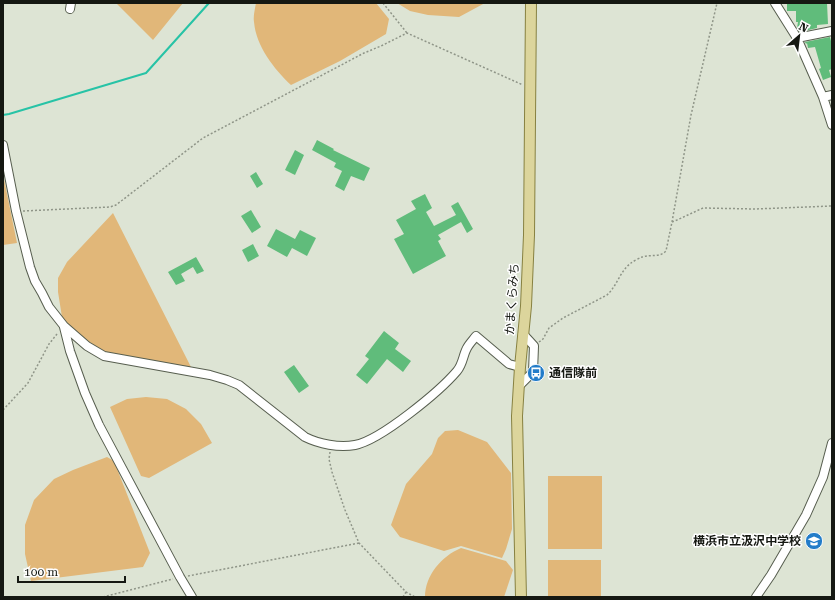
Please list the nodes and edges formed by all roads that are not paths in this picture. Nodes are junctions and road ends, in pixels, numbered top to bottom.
1 (531, 3) edge
2 (775, 3) edge
3 (832, 31) edge
4 (797, 38) junction
5 (832, 95) edge
6 (823, 97) junction
7 (832, 125) edge
8 (3, 145) edge
9 (64, 326) junction
10 (523, 334) junction
11 (80, 341) junction
12 (70, 351) junction
13 (520, 367) junction
14 (519, 386) junction
15 (832, 443) edge
16 (192, 597) edge
17 (521, 597) edge
18 (756, 597) edge

1 - 10 main road, かまくらみち
2 - 4 street
3 - 4 street
4 - 6 street
5 - 6 street
6 - 7 street
8 - 9 street
9 - 11 street
9 - 12 street
10 - 13 main road, かまくらみち
10 - 14 street
11 - 12 street
11 - 13 street
12 - 16 street
13 - 14 main road, かまくらみち
14 - 17 main road, かまくらみち
15 - 18 street

